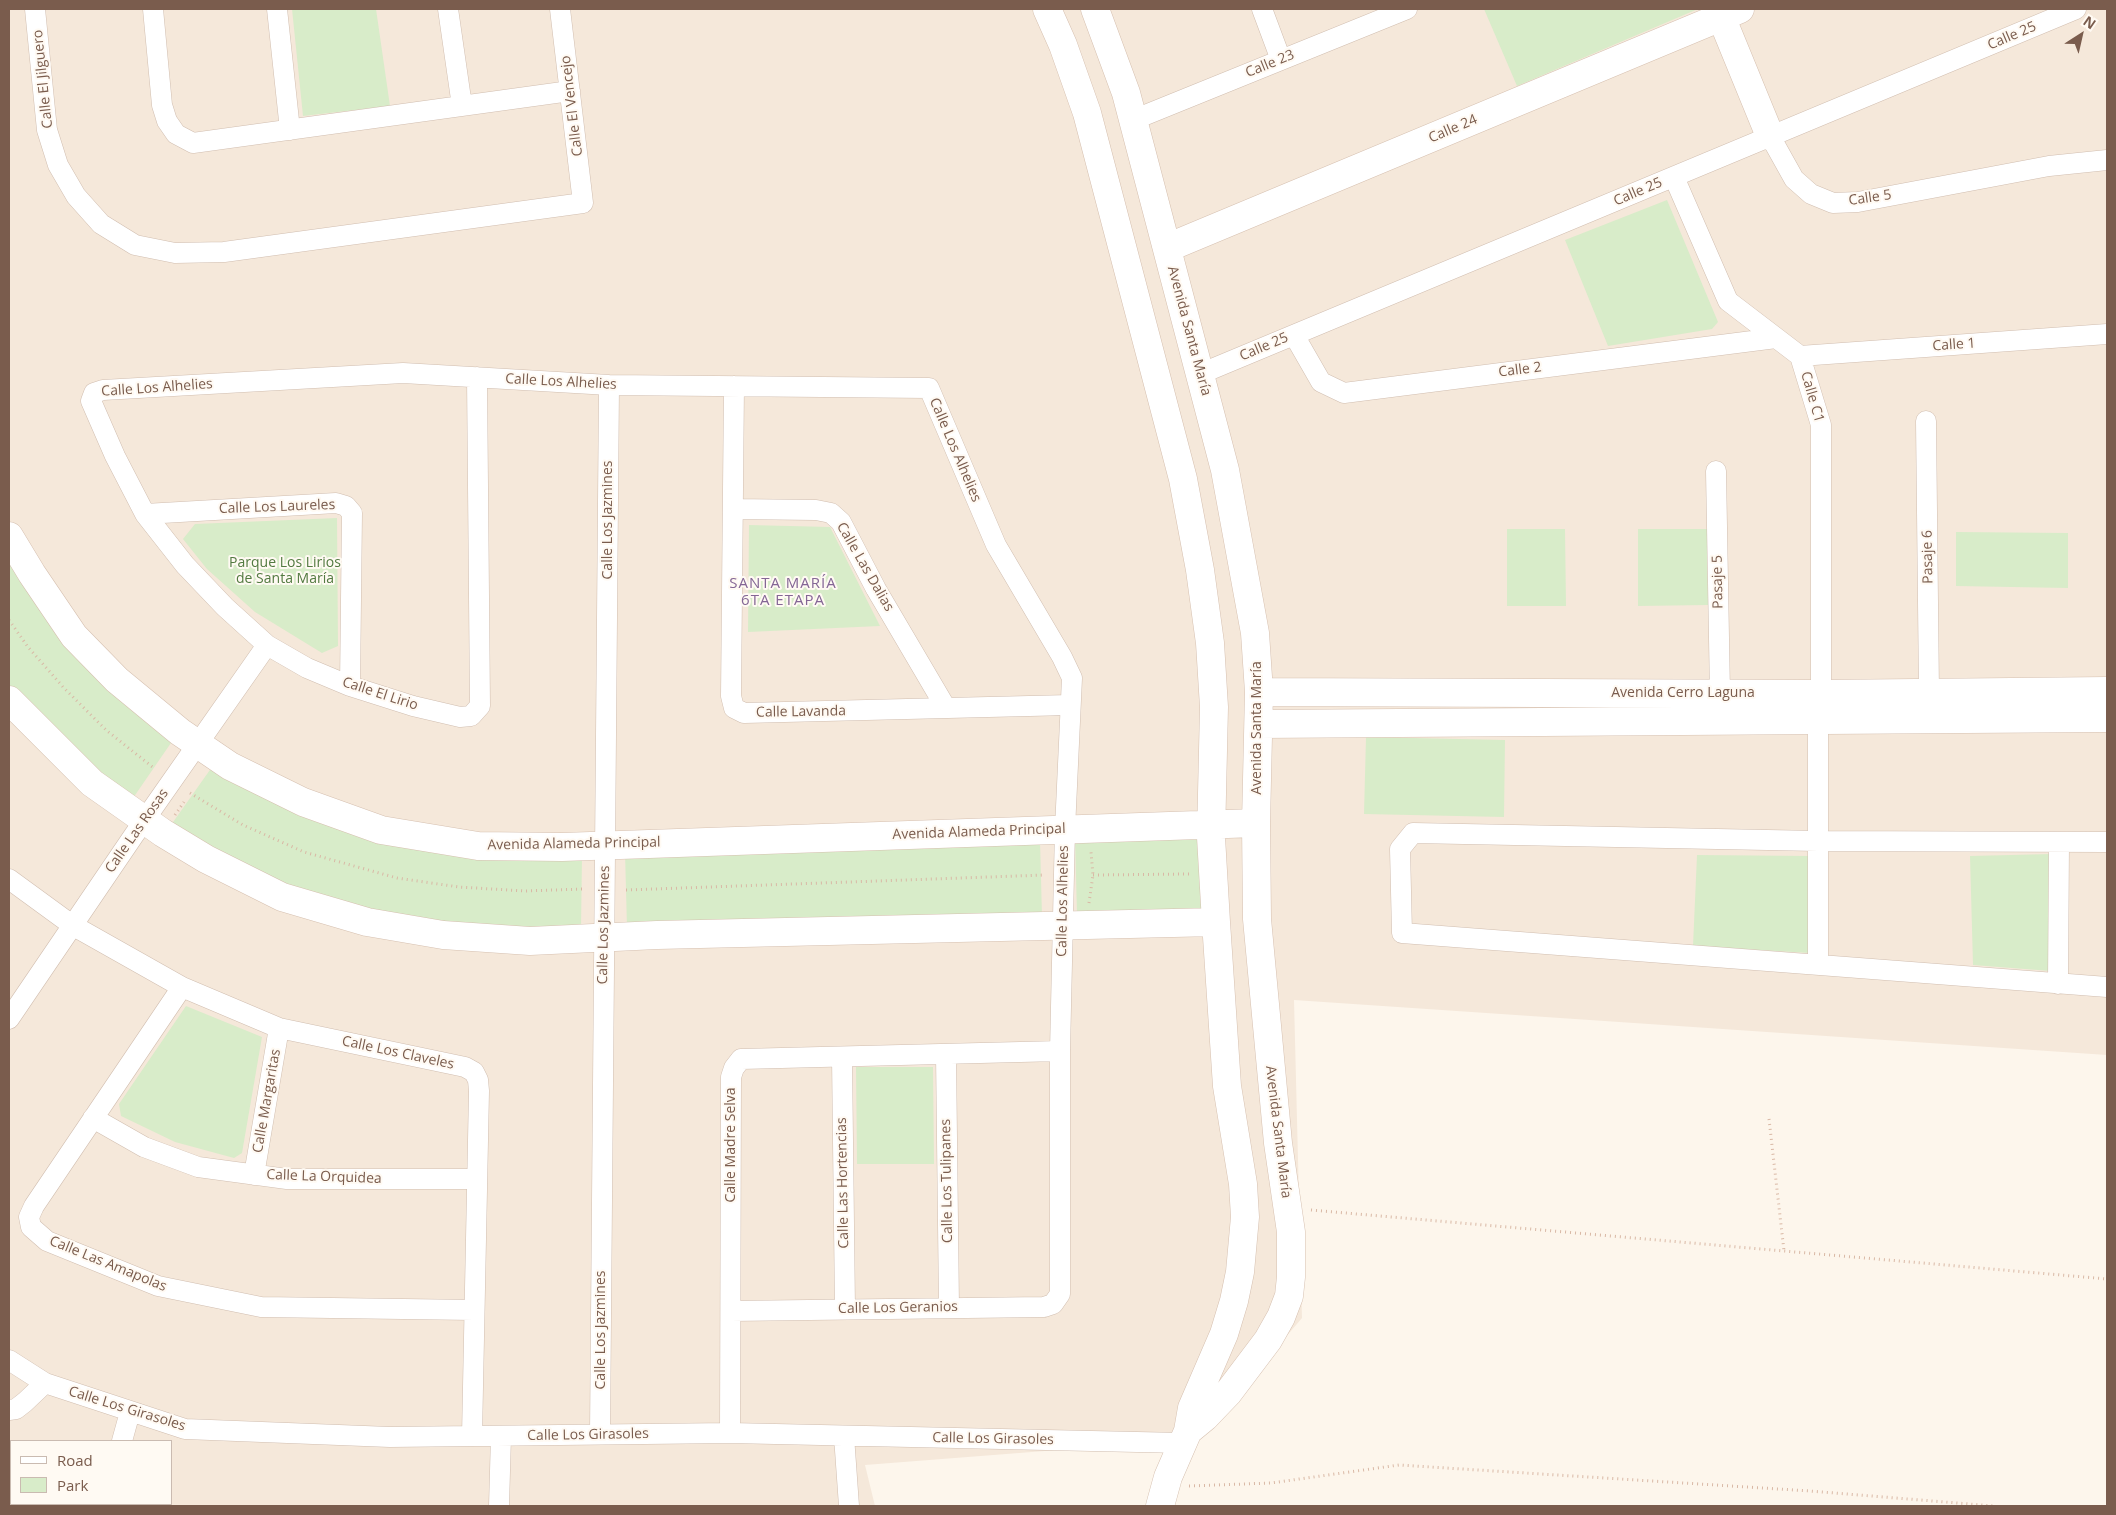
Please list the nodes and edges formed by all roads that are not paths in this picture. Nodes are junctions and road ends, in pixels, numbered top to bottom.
1 (35, 9) edge
2 (153, 9) edge
3 (278, 9) edge
4 (448, 9) edge
5 (560, 9) edge
6 (1046, 9) edge
7 (1095, 9) edge
8 (1262, 9) edge
9 (1407, 9) edge
10 (2076, 9) edge
11 (1726, 11) edge
12 (1281, 60) junction
13 (570, 91) junction
14 (462, 106) junction
15 (1133, 120) junction
16 (290, 130) junction
17 (1770, 136) junction
18 (2107, 160) edge
19 (1674, 177) junction
20 (583, 203) joint
21 (1167, 248) junction
22 (2107, 334) edge
23 (1294, 335) junction
24 (1776, 338) junction
25 (1800, 356) junction
26 (1200, 374) junction
27 (477, 377) junction
28 (609, 385) junction
29 (734, 386) junction
30 (94, 393) joint
31 (1926, 421) dead end
32 (1716, 471) dead end
33 (733, 509) junction
34 (145, 514) junction
35 (9, 536) edge
36 (267, 645) junction
37 (350, 686) junction
38 (2107, 691) edge
39 (1259, 692) junction
40 (1930, 693) junction
41 (1720, 694) junction
42 (9, 700) edge
43 (1070, 705) junction
44 (1820, 706) junction
45 (946, 708) junction
46 (2107, 718) edge
47 (1259, 724) junction
48 (197, 744) junction
49 (144, 820) junction
50 (1256, 822) junction
51 (1212, 824) junction
52 (1065, 829) junction
53 (1818, 842) junction
54 (2059, 842) junction
55 (2107, 842) edge
56 (605, 845) junction
57 (9, 879) edge
58 (1216, 922) junction
59 (72, 925) junction
60 (1063, 926) junction
61 (604, 937) junction
62 (1818, 966) junction
63 (2058, 984) junction
64 (182, 987) junction
65 (2107, 987) edge
66 (9, 1018) edge
67 (279, 1028) junction
68 (1060, 1052) junction
69 (946, 1054) junction
70 (842, 1057) junction
71 (93, 1118) junction
72 (254, 1175) junction
73 (476, 1179) junction
74 (1060, 1294) joint
75 (949, 1308) junction
76 (844, 1309) junction
77 (474, 1310) junction
78 (730, 1311) junction
79 (9, 1360) edge
80 (45, 1383) junction
81 (9, 1410) edge
82 (130, 1412) junction
83 (730, 1433) junction
84 (600, 1434) junction
85 (472, 1436) junction
86 (501, 1436) junction
87 (844, 1436) junction
88 (1185, 1437) junction
89 (122, 1440) edge
90 (1162, 1497) edge
91 (499, 1506) edge
92 (849, 1506) edge

1 - 20 street, Calle El Jilguero
2 - 16 street
3 - 16 street
4 - 14 street
5 - 13 street, Calle El Vencejo
6 - 51 street, Avenida Santa María
7 - 15 street, Avenida Santa María
8 - 12 street
9 - 12 street, Calle 23
10 - 17 street, Calle 25
11 - 17 street, Calle 5
11 - 21 street, Calle 24
12 - 15 street, Calle 23
13 - 14 street
13 - 20 street, Calle El Vencejo
14 - 16 street
15 - 21 street, Avenida Santa María
17 - 18 street, Calle 5
17 - 19 street, Calle 25
19 - 23 street, Calle 25
19 - 24 street, Calle C1
21 - 26 street, Avenida Santa María
22 - 25 street, Calle 1
23 - 24 street, Calle 2
23 - 26 street, Calle 25
24 - 25 street, Calle C1
25 - 44 street, Calle C1
26 - 39 street, Avenida Santa María
27 - 28 street, Calle Los Alhelies
27 - 30 street, Calle Los Alhelies
27 - 37 street, Calle El Lirio
28 - 29 street, Calle Los Alhelies
28 - 56 street, Calle Los Jazmines
29 - 33 street, Calle Lavanda
29 - 43 street, Calle Los Alhelies
30 - 34 street, Calle El Lirio
31 - 40 street, Pasaje 6
32 - 41 street, Pasaje 5
33 - 45 street, Calle Las Dalias
33 - 45 street, Calle Lavanda
34 - 36 street, Calle El Lirio
34 - 37 street, Calle Los Laureles
35 - 48 street, Avenida Alameda Principal
36 - 37 street, Calle El Lirio
36 - 48 street, Calle Las Rosas
38 - 40 street, Avenida Cerro Laguna
39 - 41 street, Avenida Cerro Laguna
39 - 47 street, Avenida Santa María
40 - 44 street, Avenida Cerro Laguna
41 - 44 street, Avenida Cerro Laguna
42 - 49 street
43 - 45 street, Calle Lavanda
43 - 52 street, Calle Los Alhelies
44 - 46 street
44 - 47 street
44 - 53 street, Calle C1
47 - 50 street, Avenida Santa María
48 - 49 street, Calle Las Rosas
48 - 56 street, Avenida Alameda Principal
49 - 59 street, Calle Las Rosas
49 - 61 street
50 - 51 street, Avenida Alameda Principal
50 - 88 street, Avenida Santa María
51 - 52 street, Avenida Alameda Principal
51 - 58 street, Avenida Santa María
52 - 56 street, Avenida Alameda Principal
52 - 60 street, Calle Los Alhelies
53 - 54 street
53 - 62 street, Calle C1
53 - 62 street
54 - 55 street
54 - 63 street
56 - 61 street, Calle Los Jazmines
57 - 59 street, Calle Los Claveles
58 - 60 street
58 - 88 street, Avenida Santa María
59 - 64 street, Calle Los Claveles
59 - 66 street, Calle Las Rosas
60 - 61 street
60 - 68 street, Calle Los Alhelies
61 - 84 street, Calle Los Jazmines
62 - 63 street
63 - 65 street
64 - 67 street, Calle Los Claveles
64 - 71 street, Calle Las Amapolas
67 - 72 street, Calle Margaritas
67 - 73 street, Calle Los Claveles
68 - 69 street, Calle Madre Selva
68 - 74 street, Calle Los Alhelies
69 - 70 street, Calle Madre Selva
69 - 75 street, Calle Los Tulipanes
70 - 76 street, Calle Las Hortencias
70 - 78 street, Calle Madre Selva
71 - 72 street, Calle La Orquidea
71 - 77 street, Calle Las Amapolas
72 - 73 street, Calle La Orquidea
73 - 77 street, Calle Los Claveles
74 - 75 street, Calle Los Geranios
75 - 76 street, Calle Los Geranios
76 - 78 street, Calle Los Geranios
77 - 85 street, Calle Los Claveles
78 - 83 street, Calle Madre Selva
79 - 80 street, Calle Los Girasoles
80 - 81 street
80 - 82 street, Calle Los Girasoles
82 - 85 street, Calle Los Girasoles
82 - 89 street
83 - 84 street, Calle Los Girasoles
83 - 87 street, Calle Los Girasoles
84 - 86 street, Calle Los Girasoles
85 - 86 street, Calle Los Girasoles
86 - 91 street
87 - 88 street, Calle Los Girasoles
87 - 92 street
88 - 90 street, Avenida Santa María

